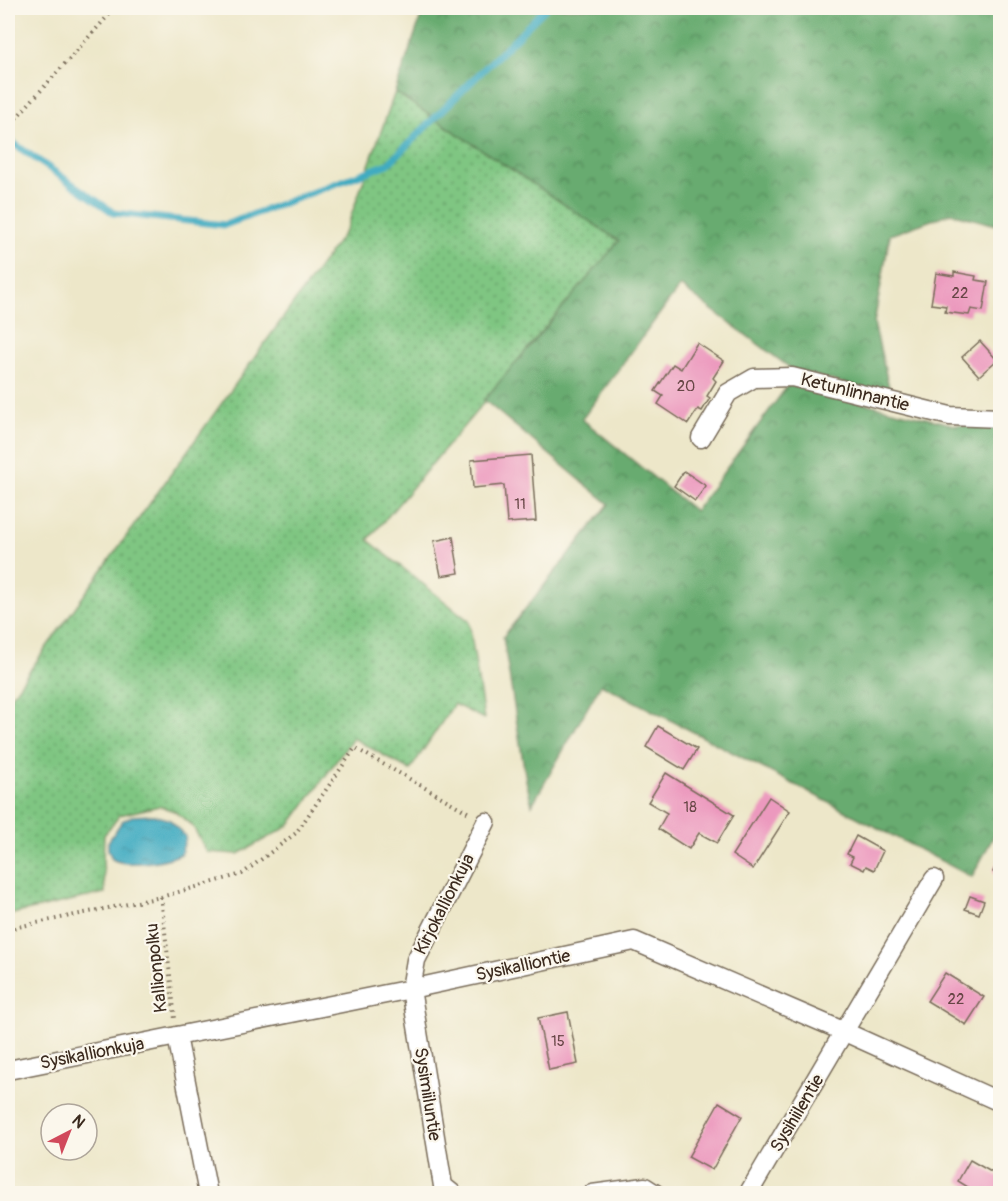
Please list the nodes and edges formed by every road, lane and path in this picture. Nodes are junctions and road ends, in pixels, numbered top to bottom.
1 (116, 8) edge
2 (8, 127) edge
3 (1000, 418) edge
4 (701, 438) dead end
5 (486, 822) joint
6 (934, 879) dead end
7 (161, 897) junction
8 (8, 929) edge
9 (411, 990) junction
10 (845, 1032) junction
11 (177, 1036) junction
12 (8, 1070) edge
13 (1000, 1102) edge
14 (208, 1194) edge
15 (453, 1194) edge
16 (592, 1194) edge
17 (656, 1194) edge
18 (748, 1194) edge

1 - 2 path
3 - 4 street, Ketunlinnantie
5 - 7 path
5 - 9 street, Kirjokallionkuja
6 - 10 street, Sysihiilentie
7 - 8 path
7 - 11 path, Kallionpolku
9 - 10 street, Sysikalliontie
9 - 11 street, Sysikalliontie
9 - 15 street, Sysimiiluntie
10 - 13 street, Sysikalliontie
10 - 18 street, Sysihiilentie
11 - 12 street, Sysikallionkuja
11 - 14 street
16 - 17 street

